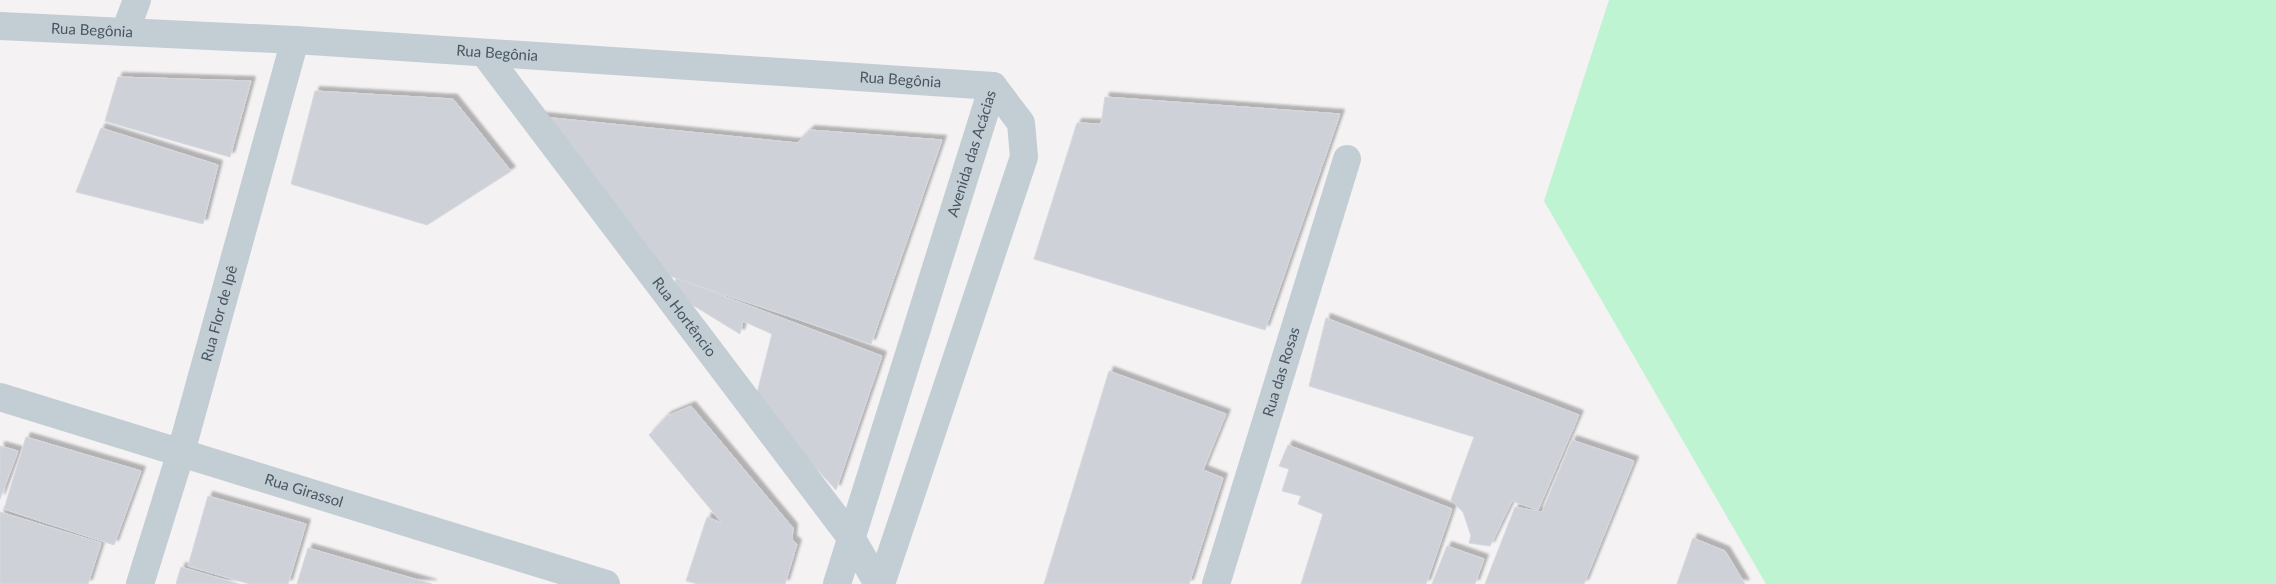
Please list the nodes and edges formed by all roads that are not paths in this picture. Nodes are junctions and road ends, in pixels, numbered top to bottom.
1 (137, 0) edge
2 (0, 26) edge
3 (125, 32) junction
4 (295, 40) junction
5 (484, 54) junction
6 (993, 86) junction
7 (1347, 159) dead end
8 (0, 397) edge
9 (181, 452) junction
10 (852, 540) junction
11 (1223, 582) edge
12 (140, 584) edge
13 (606, 584) edge
14 (837, 584) edge
15 (879, 584) edge

1 - 3 street
2 - 3 street, Rua Begônia
3 - 4 street, Rua Begônia
4 - 5 street, Rua Begônia
4 - 9 street, Rua Flor de Ipê
5 - 6 street, Rua Begônia
5 - 10 street, Rua Hortêncio
6 - 10 street, Avenida das Acácias
6 - 15 street, Avenida das Acácias
7 - 11 street, Rua das Rosas
8 - 9 street, Rua Girassol
9 - 12 street, Rua Flor de Ipê
9 - 13 street, Rua Girassol
10 - 14 street, Avenida das Acácias
10 - 15 street, Rua Hortêncio

